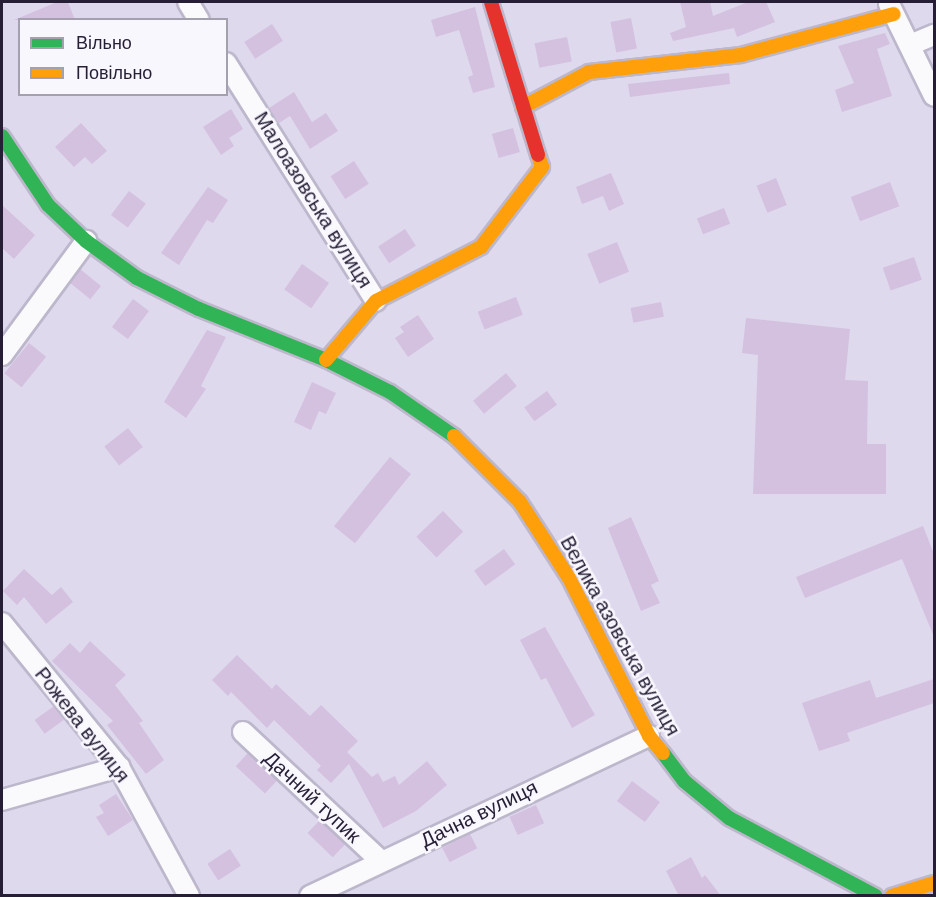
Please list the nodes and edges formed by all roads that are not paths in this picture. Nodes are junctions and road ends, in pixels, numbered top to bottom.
1 (188, 2) edge
2 (491, 2) edge
3 (891, 8) edge
4 (198, 18) edge
5 (934, 35) edge
6 (910, 45) junction
7 (228, 66) edge
8 (934, 96) edge
9 (523, 107) junction
10 (2, 136) edge
11 (86, 241) junction
12 (376, 301) junction
13 (2, 355) edge
14 (326, 360) junction
15 (2, 623) edge
16 (243, 732) dead end
17 (649, 736) junction
18 (119, 767) junction
19 (2, 800) edge
20 (381, 861) junction
21 (934, 883) edge
22 (189, 896) edge
23 (310, 896) edge
24 (876, 896) edge
25 (892, 896) edge

1 - 4 street
2 - 9 street
3 - 6 street
3 - 9 street
5 - 6 street
6 - 8 street
7 - 12 street, Малоазовська вулиця
9 - 12 street
10 - 11 street, Велика азовська вулиця
11 - 13 street
11 - 14 street, Велика азовська вулиця
12 - 14 street, Малоазовська вулиця
14 - 17 street, Велика азовська вулиця
15 - 18 street, Рожева вулиця
16 - 20 street, Дачний тупик
17 - 20 street, Дачна вулиця
17 - 24 street, Велика азовська вулиця
18 - 19 street
18 - 22 street, Рожева вулиця
20 - 23 street, Дачна вулиця
21 - 25 street

